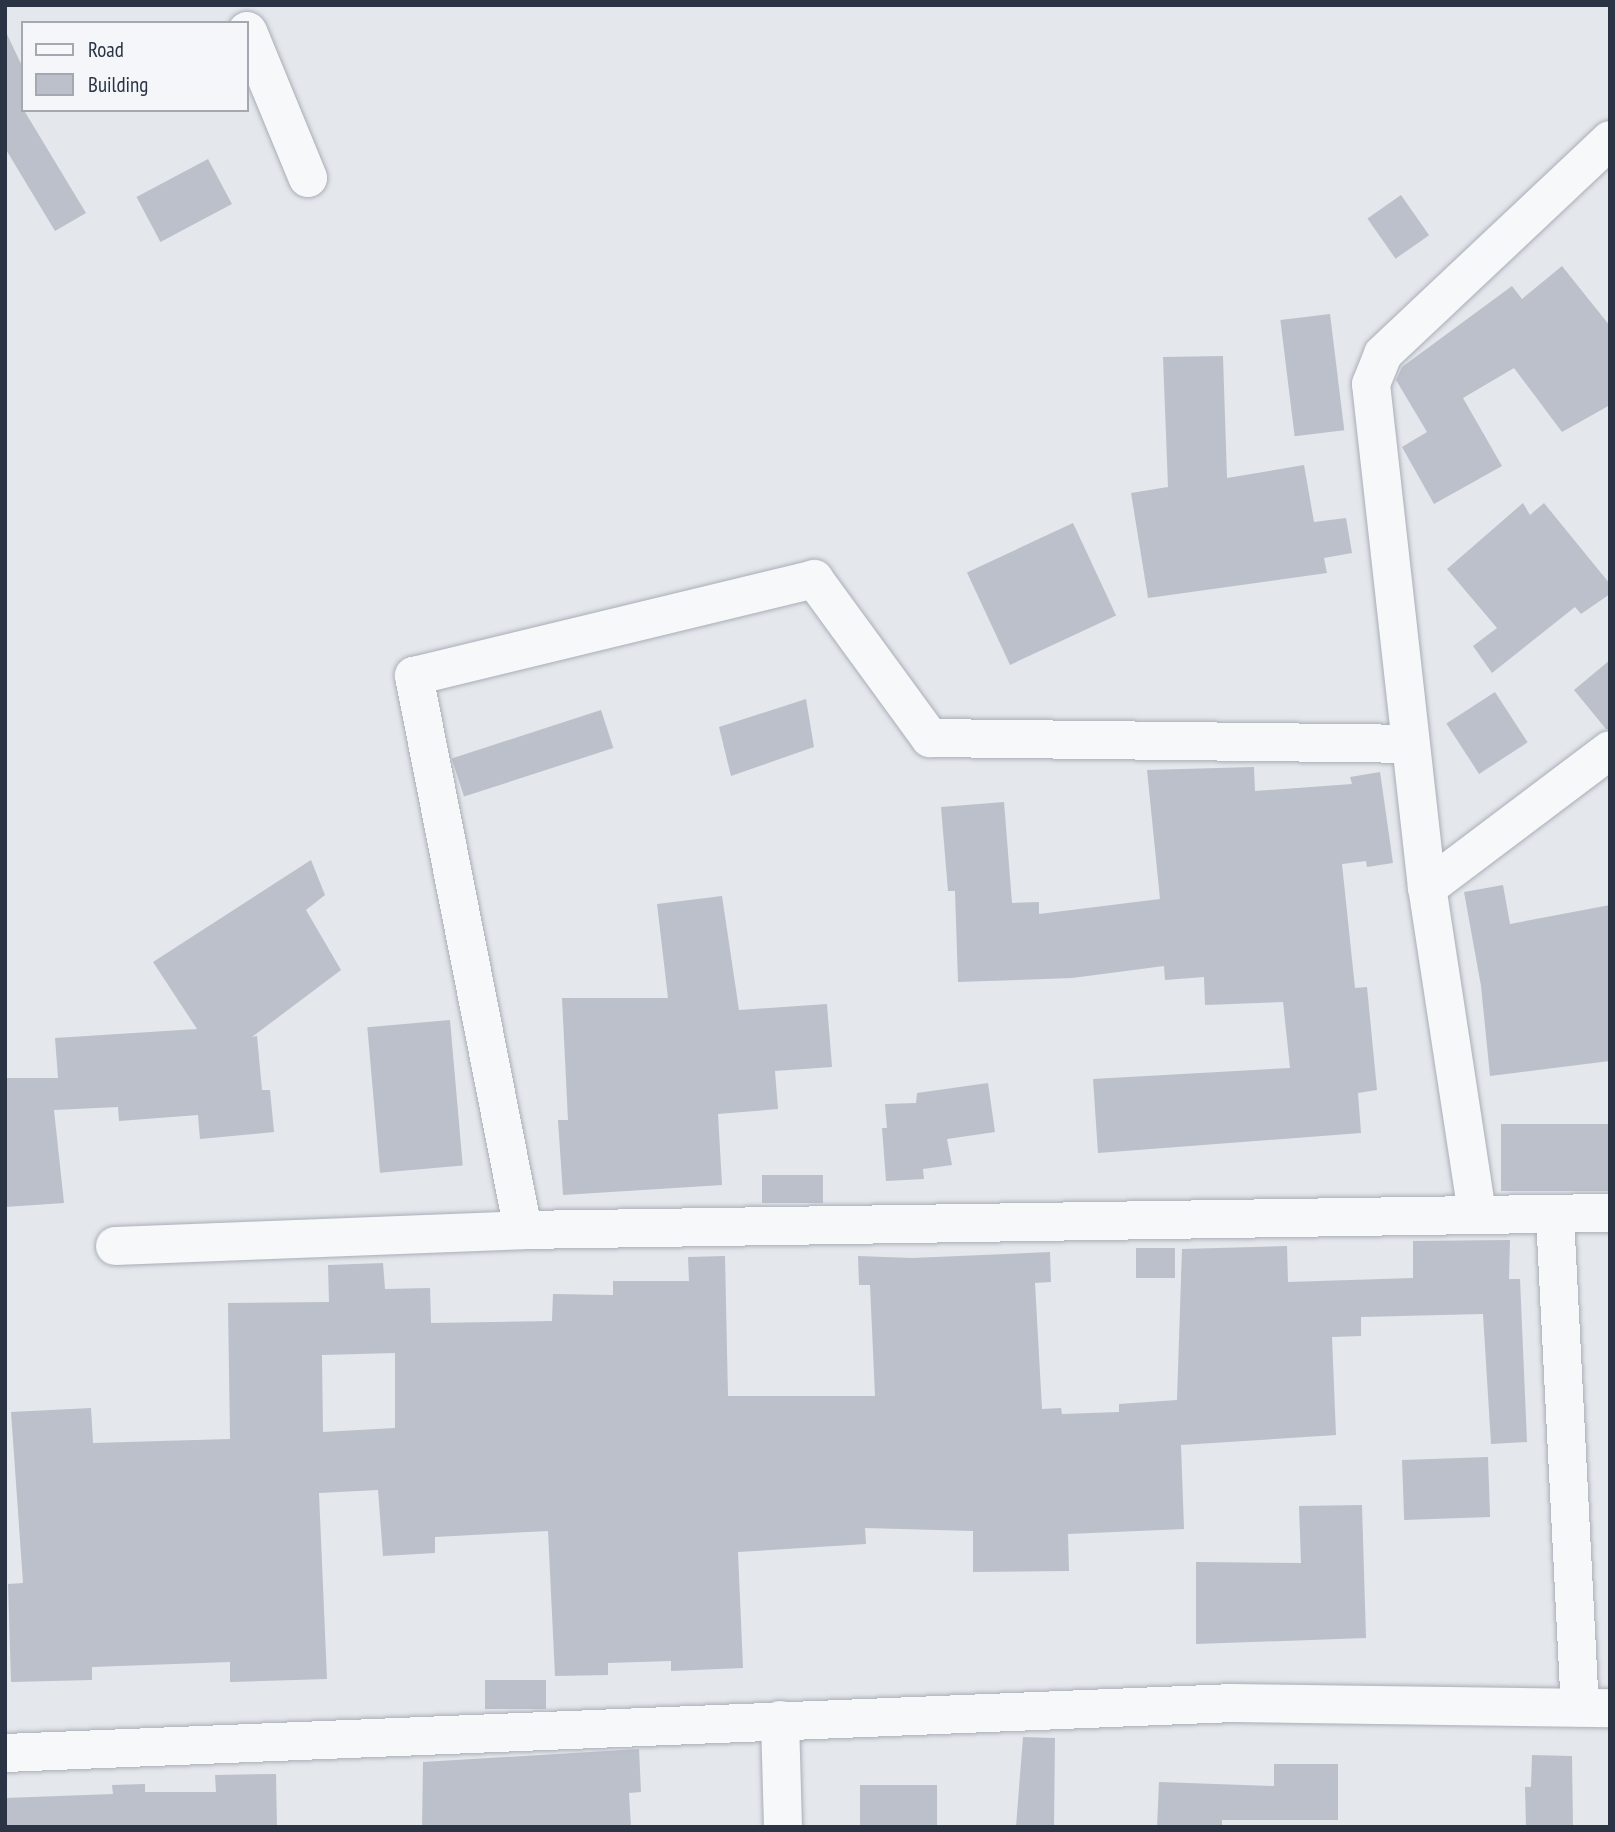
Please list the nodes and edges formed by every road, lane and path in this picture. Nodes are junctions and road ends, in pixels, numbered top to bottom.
1 (248, 34) edge
2 (1610, 140) edge
3 (306, 171) dead end
4 (1410, 744) junction
5 (1610, 750) edge
6 (1427, 888) junction
7 (1477, 1213) junction
8 (1610, 1213) edge
9 (1555, 1216) junction
10 (523, 1230) junction
11 (115, 1246) dead end
12 (1595, 1707) edge
13 (780, 1720) junction
14 (5, 1753) edge
15 (783, 1827) edge

1 - 3 street
2 - 4 street
4 - 6 street
4 - 10 street
5 - 6 street
6 - 7 street
7 - 9 street
7 - 10 street
8 - 9 street
9 - 12 street
10 - 11 street
12 - 13 street
13 - 14 street
13 - 15 street

